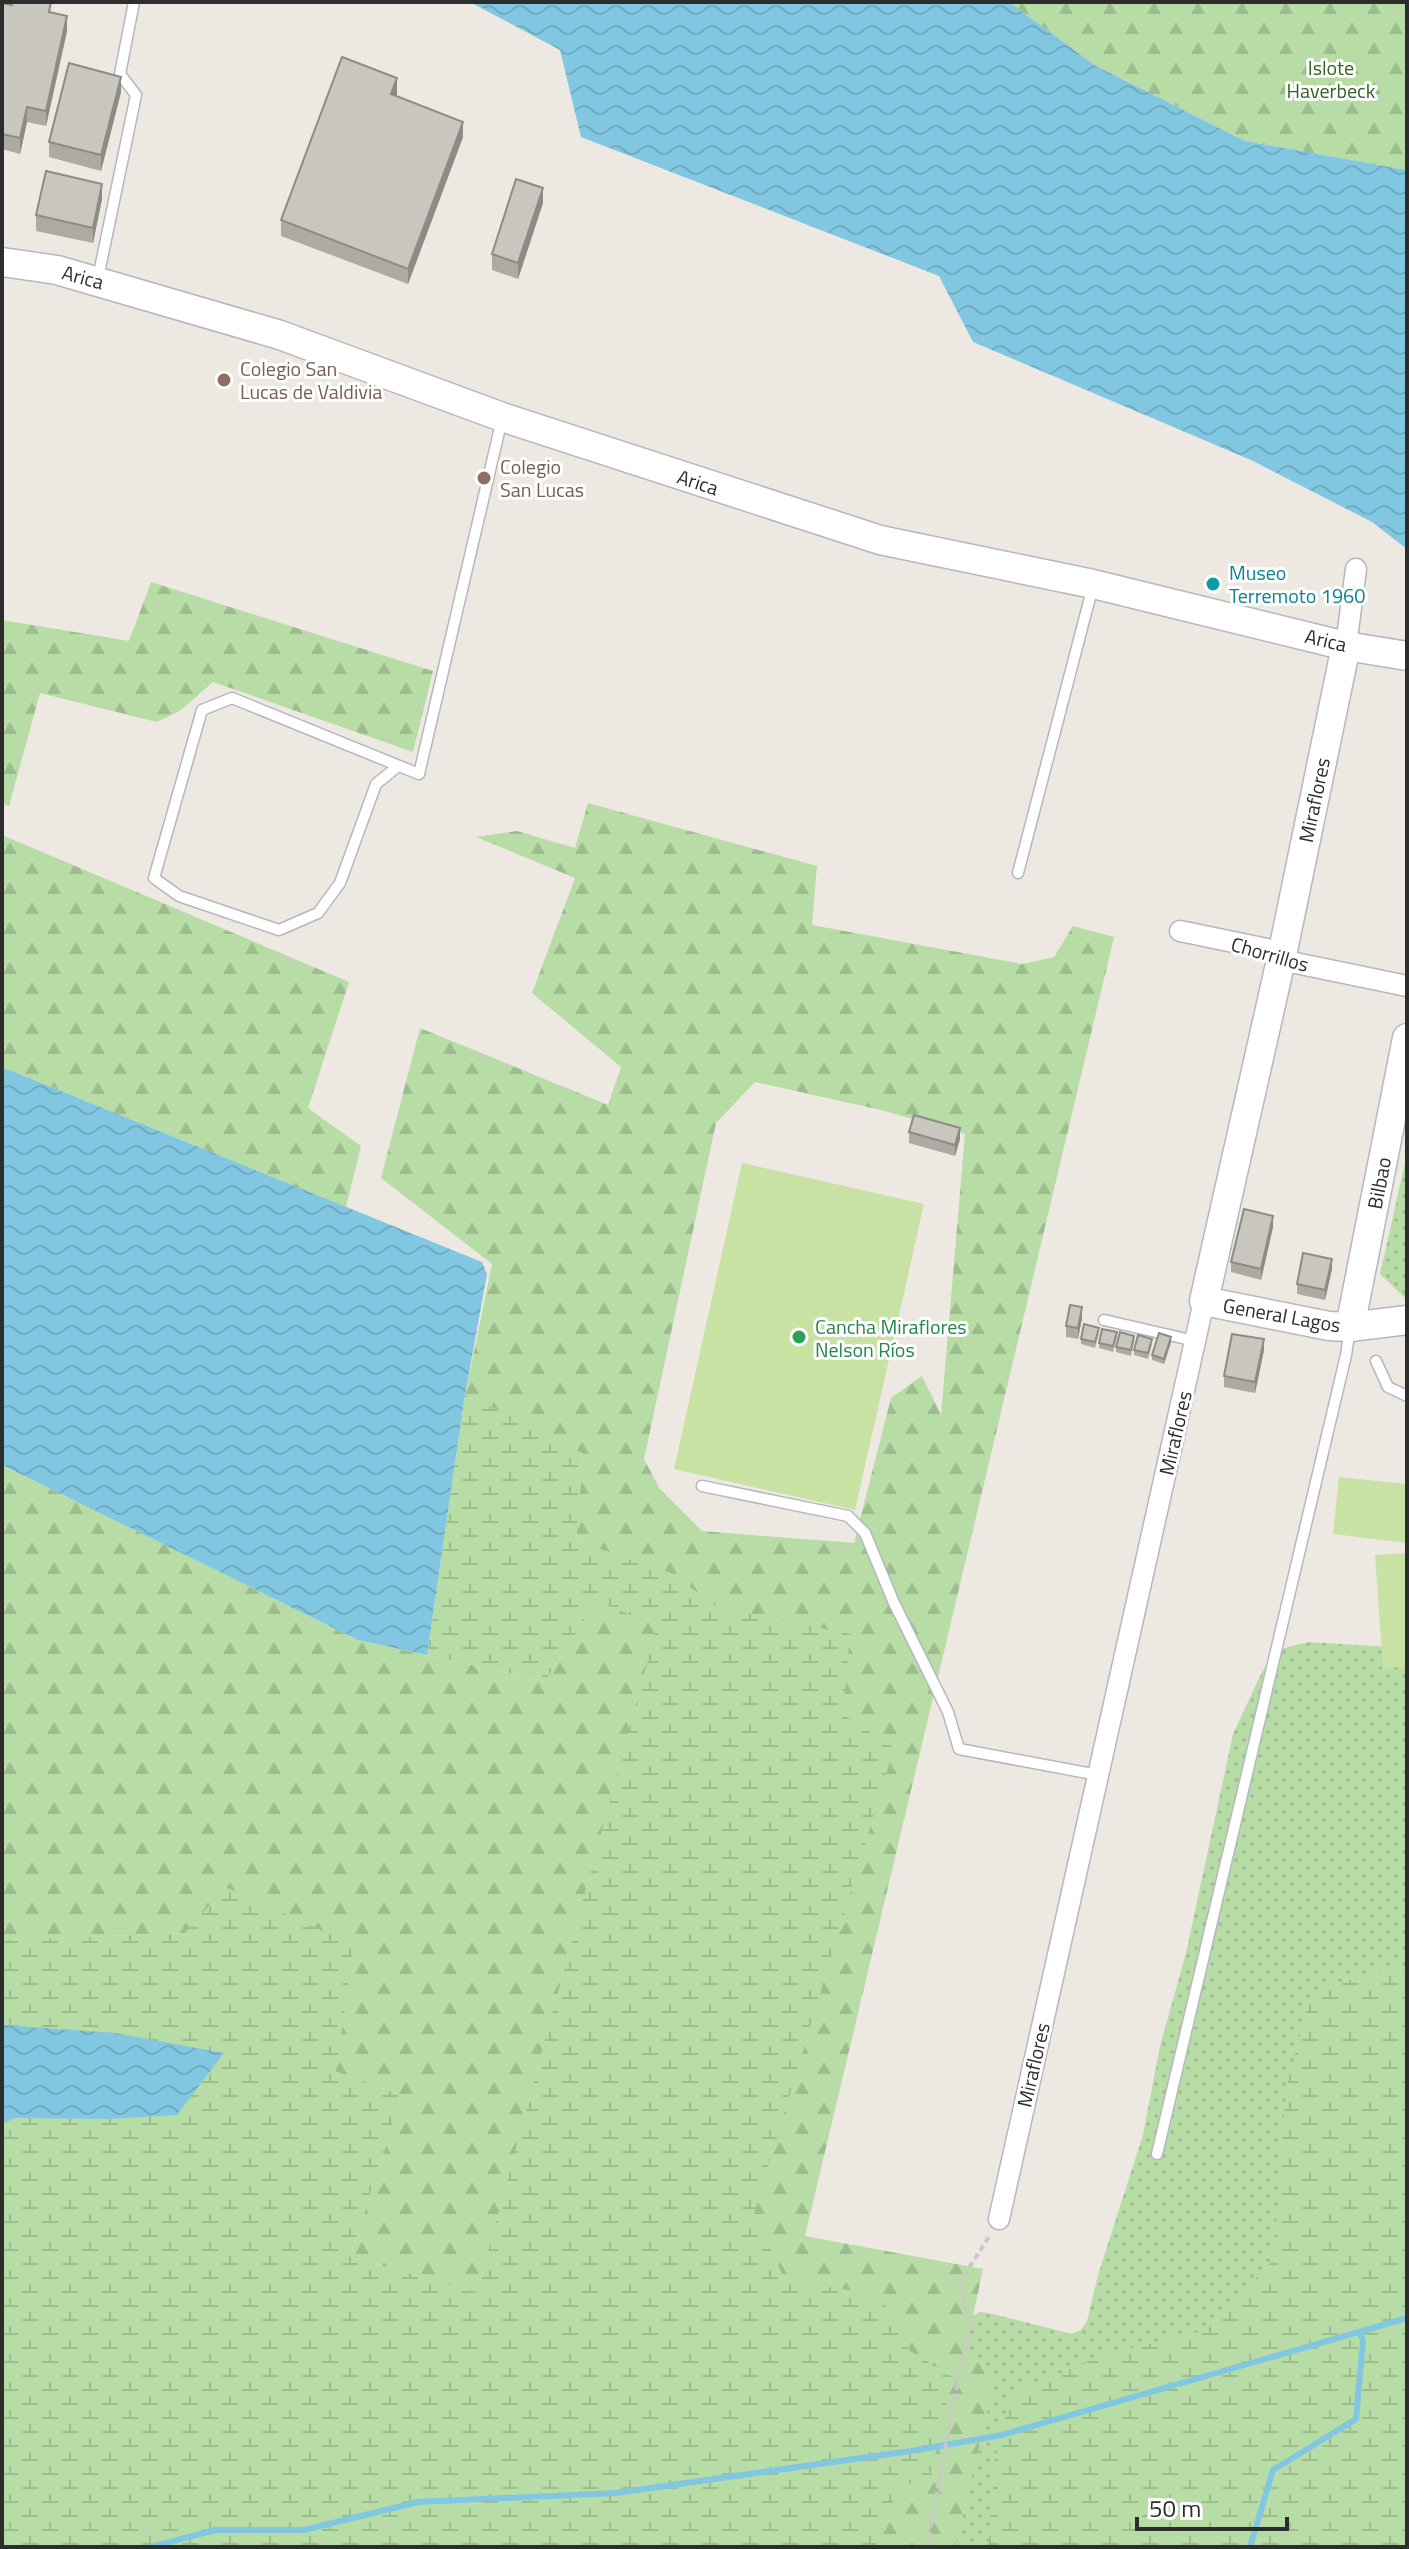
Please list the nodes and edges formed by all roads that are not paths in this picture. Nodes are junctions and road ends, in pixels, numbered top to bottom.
1 (134, 2) edge
2 (2, 262) edge
3 (97, 280) junction
4 (502, 417) junction
5 (1356, 569) dead end
6 (1093, 584) junction
7 (1346, 646) junction
8 (1407, 656) edge
9 (397, 767) junction
10 (1018, 873) dead end
11 (1180, 931) dead end
12 (1281, 960) junction
13 (1407, 986) edge
14 (1407, 1038) edge
15 (1204, 1301) junction
16 (1104, 1320) dead end
17 (1407, 1320) edge
18 (1350, 1327) junction
19 (1195, 1341) junction
20 (1376, 1361) dead end
21 (1407, 1396) edge
22 (702, 1486) dead end
23 (1098, 1775) junction
24 (1157, 2154) dead end
25 (999, 2219) road end

1 - 3 lane
2 - 3 main road, Arica
3 - 4 main road, Arica
4 - 6 main road, Arica
4 - 9 lane
5 - 7 street
6 - 7 main road, Arica
6 - 10 lane
7 - 8 main road, Arica
7 - 12 main road, Miraflores
9 - 9 lane
11 - 12 street, Chorrillos
12 - 13 street, Chorrillos
12 - 15 main road, Miraflores
14 - 18 main road, Bilbao
15 - 18 main road, General Lagos
15 - 19 street, Miraflores
16 - 19 lane
17 - 18 main road, General Lagos
18 - 24 lane
19 - 23 street, Miraflores
20 - 21 lane
22 - 23 lane
23 - 25 street, Miraflores

